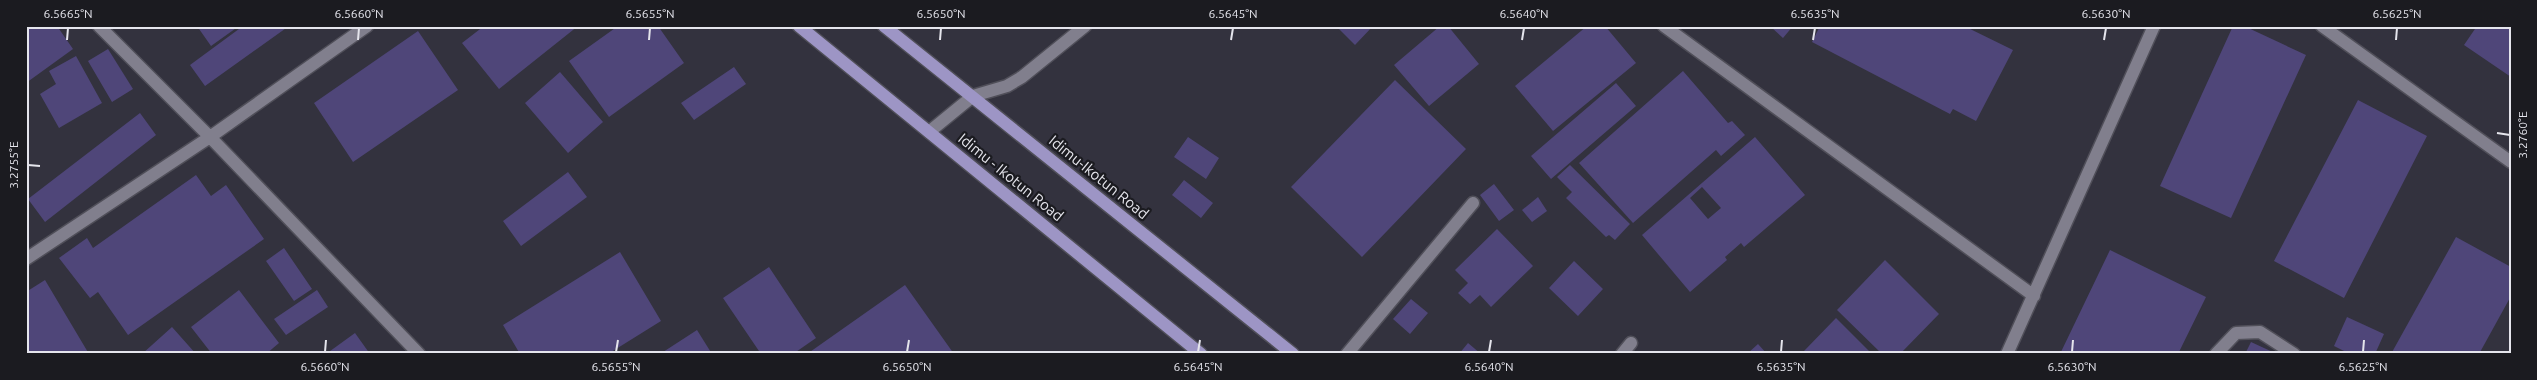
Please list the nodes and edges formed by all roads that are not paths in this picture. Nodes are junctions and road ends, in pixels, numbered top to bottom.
1 (99, 26) edge
2 (367, 26) edge
3 (800, 26) edge
4 (884, 26) edge
5 (1085, 26) edge
6 (1664, 26) edge
7 (2154, 26) edge
8 (2322, 26) edge
9 (973, 96) junction
10 (929, 132) junction
11 (210, 137) junction
12 (2511, 162) edge
13 (1472, 203) dead end
14 (26, 259) edge
15 (2034, 296) junction
16 (1631, 343) dead end
17 (419, 354) edge
18 (1201, 354) edge
19 (1293, 354) edge
20 (1347, 354) edge
21 (1622, 354) edge
22 (2007, 354) edge
23 (2216, 354) edge
24 (2294, 354) edge

1 - 11 street
2 - 11 street
3 - 10 main road, Idimu - Ikotun Road
4 - 9 main road, Idimu-Ikotun Road
5 - 9 street
6 - 15 street
7 - 15 street
8 - 12 street
9 - 10 street
9 - 19 main road, Idimu-Ikotun Road
10 - 18 main road, Idimu - Ikotun Road
11 - 14 street
11 - 17 street
13 - 20 street
15 - 22 street
16 - 21 street
23 - 24 street

